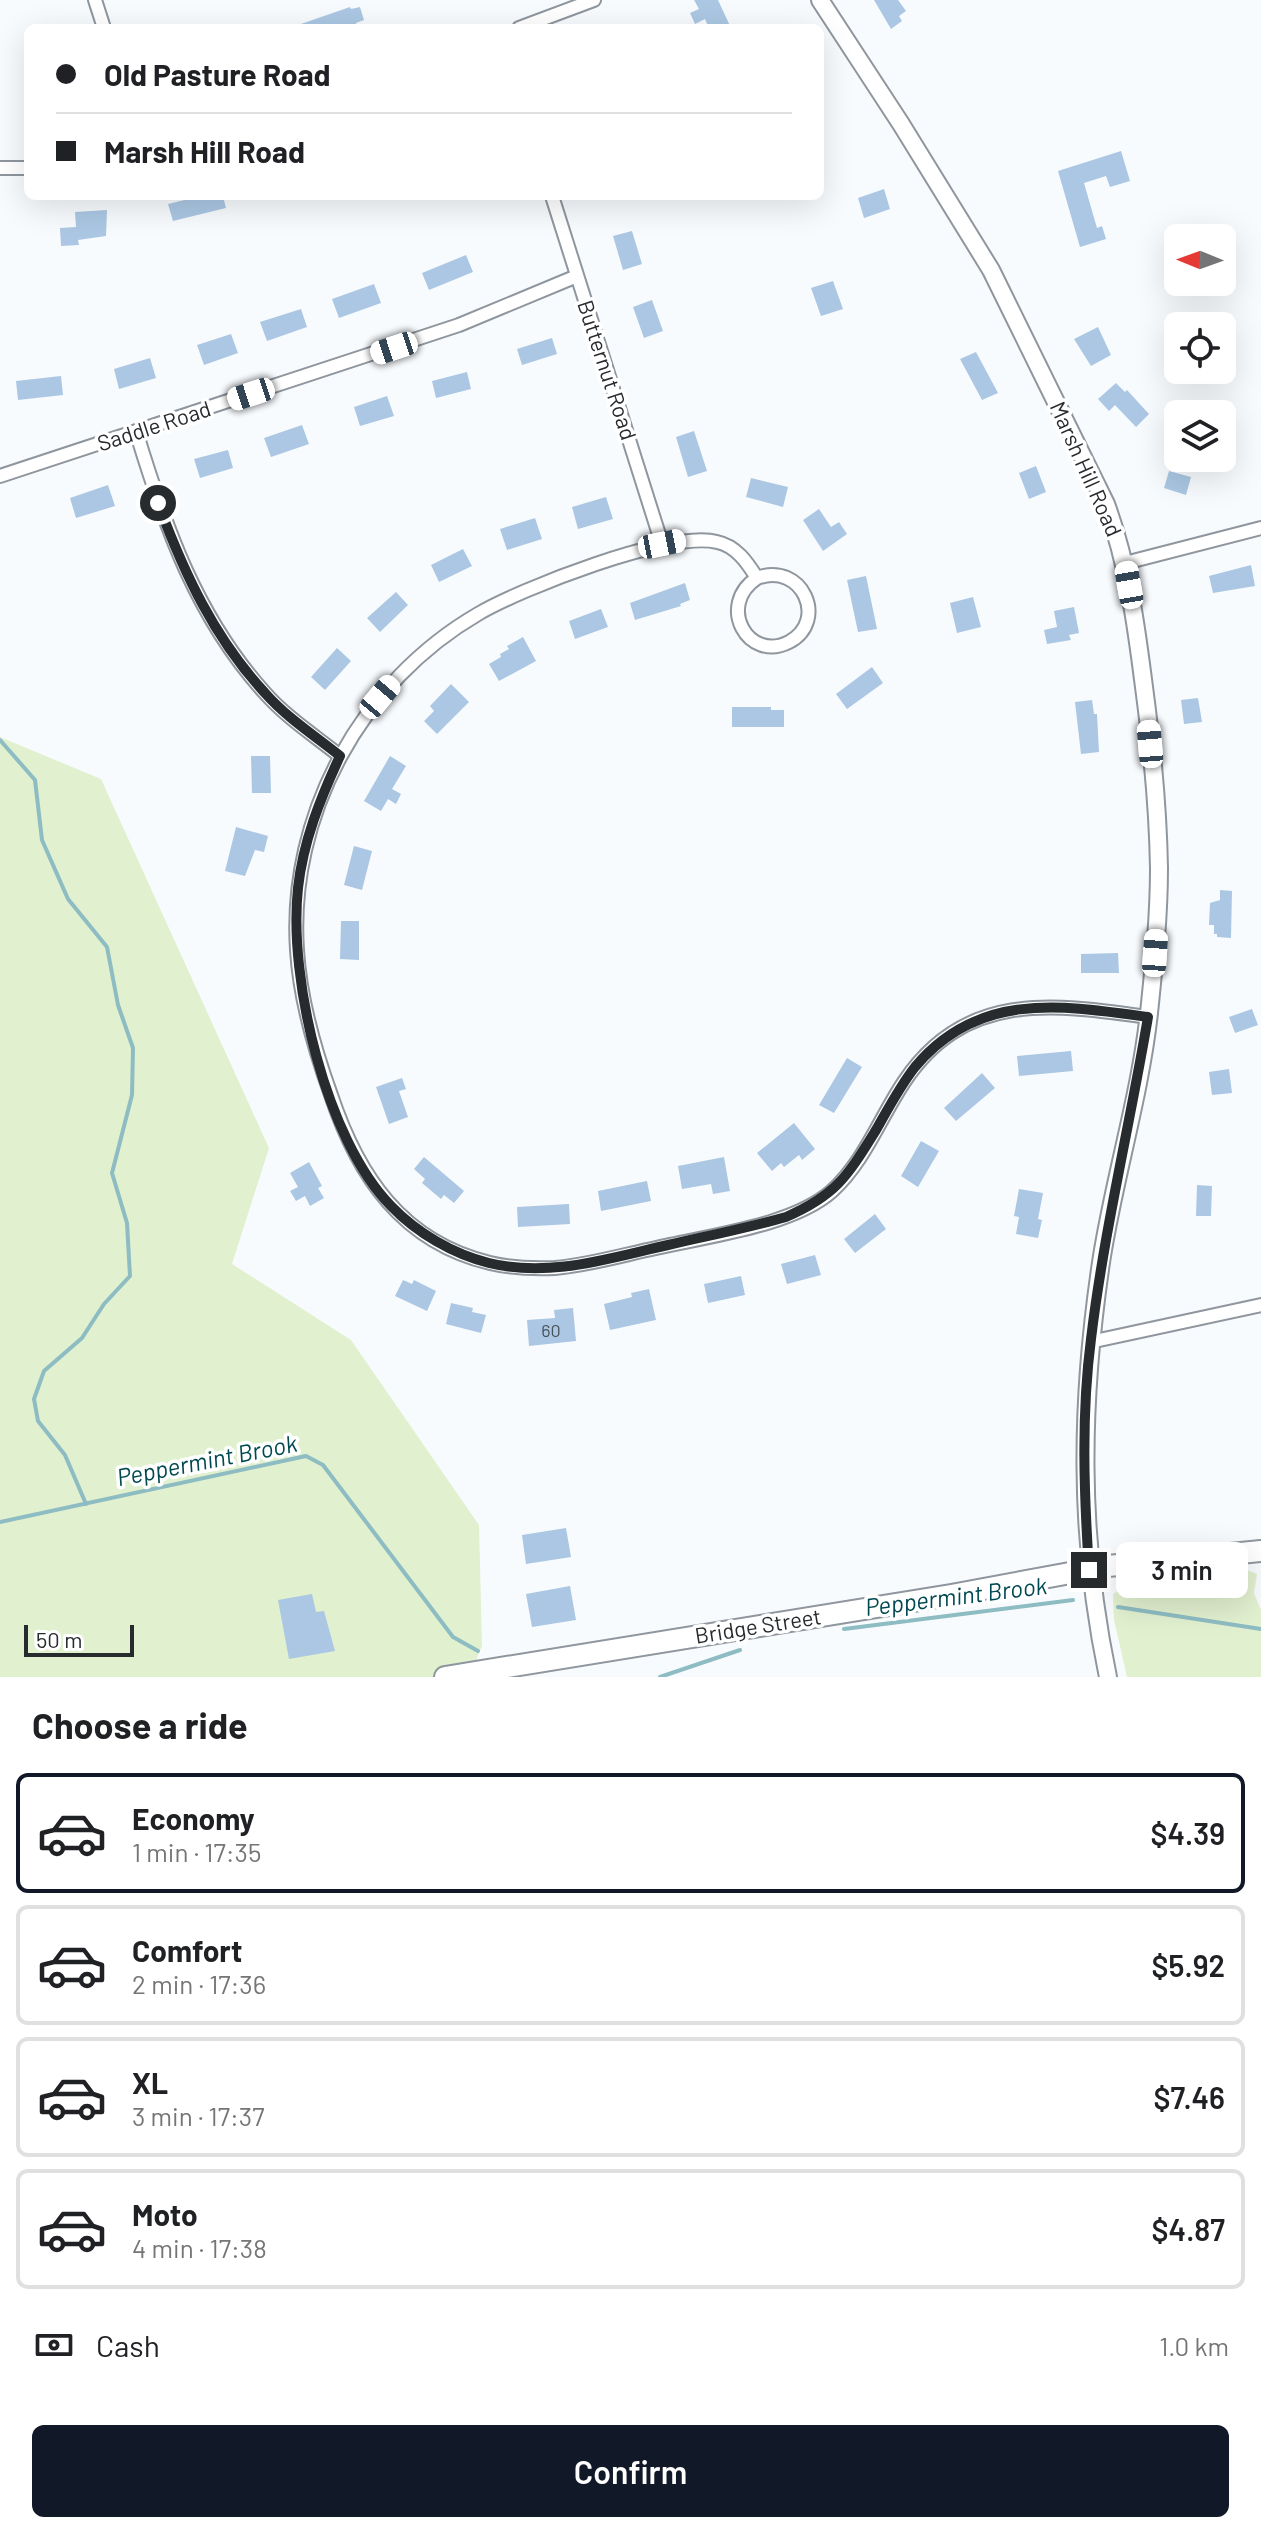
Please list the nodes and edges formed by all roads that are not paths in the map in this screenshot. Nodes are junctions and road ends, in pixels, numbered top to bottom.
1 (95, 0) edge
2 (594, 0) edge
3 (820, 0) edge
4 (103, 24) edge
5 (530, 24) edge
6 (0, 168) edge
7 (24, 168) edge
8 (553, 200) edge
9 (577, 276) junction
10 (136, 431) junction
11 (0, 476) edge
12 (1261, 528) edge
13 (662, 544) junction
14 (1125, 563) junction
15 (757, 578) junction
16 (340, 756) junction
17 (1148, 1017) junction
18 (1261, 1305) edge
19 (1090, 1342) junction
20 (1261, 1551) edge
21 (1089, 1570) junction
22 (445, 1677) edge
23 (1108, 1677) edge

1 - 4 street
2 - 5 street
3 - 14 street, Marsh Hill Road
6 - 7 street
8 - 9 street, Butternut Road
9 - 10 street, Saddle Road
9 - 13 street, Butternut Road
10 - 11 street, Saddle Road
10 - 16 street
12 - 14 street
13 - 15 street
13 - 16 street
14 - 17 street, Marsh Hill Road
15 - 15 street
16 - 17 street
17 - 19 street, Marsh Hill Road
18 - 19 street
19 - 21 street, Marsh Hill Road
20 - 21 main road, Bridge Street
21 - 22 main road, Bridge Street
21 - 23 street, Marsh Hill Road

